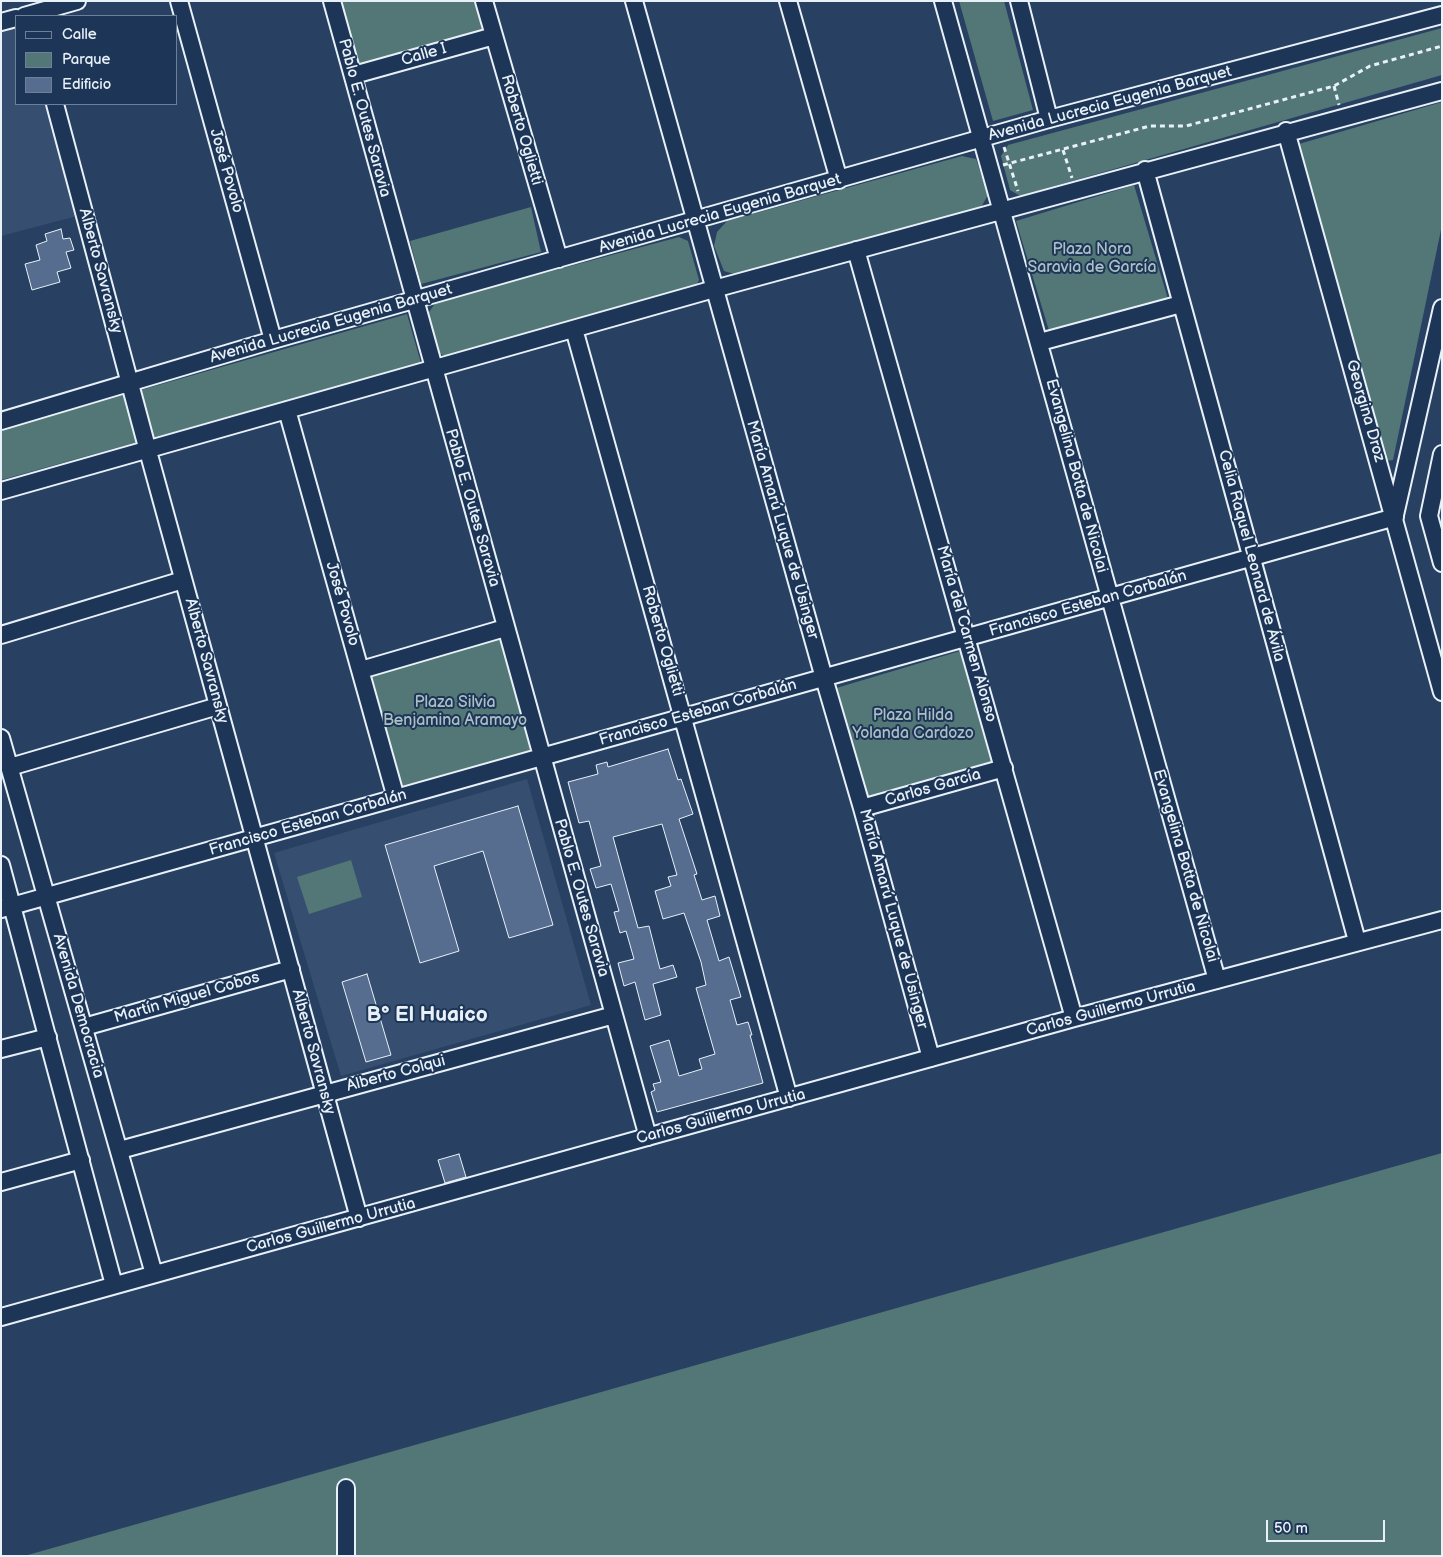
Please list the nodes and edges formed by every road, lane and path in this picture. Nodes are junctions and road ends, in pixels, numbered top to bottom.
1 (76, 1) edge
2 (179, 1) edge
3 (332, 1) edge
4 (484, 1) edge
5 (634, 1) edge
6 (788, 1) edge
7 (943, 1) edge
8 (1018, 1) edge
9 (26, 13) edge
10 (1442, 15) edge
11 (15, 17) edge
12 (1, 22) edge
13 (494, 36) junction
14 (1442, 46) edge
15 (354, 75) junction
16 (1442, 91) edge
17 (55, 105) edge
18 (1049, 119) junction
19 (1286, 131) junction
20 (1000, 133) junction
21 (981, 138) junction
22 (1063, 150) junction
23 (1009, 164) junction
24 (990, 169) junction
25 (1145, 170) junction
26 (839, 180) junction
27 (1075, 189) junction
28 (1022, 204) junction
29 (1002, 209) junction
30 (695, 221) junction
31 (856, 250) junction
32 (559, 259) junction
33 (714, 289) junction
34 (414, 301) junction
35 (1181, 304) junction
36 (1442, 308) edge
37 (574, 329) junction
38 (273, 340) junction
39 (1040, 342) junction
40 (433, 370) junction
41 (130, 382) junction
42 (288, 410) junction
43 (1, 421) edge
44 (148, 451) junction
45 (1442, 454) edge
46 (1, 491) edge
47 (1395, 517) junction
48 (1252, 558) junction
49 (1442, 563) edge
50 (183, 580) junction
51 (1109, 597) junction
52 (505, 628) junction
53 (1, 635) edge
54 (968, 638) junction
55 (361, 670) junction
56 (824, 678) junction
57 (1442, 692) edge
58 (218, 706) junction
59 (684, 717) junction
60 (1, 738) edge
61 (542, 757) junction
62 (10, 767) junction
63 (1004, 768) junction
64 (396, 798) junction
65 (862, 808) junction
66 (254, 838) junction
67 (1, 865) edge
68 (47, 896) junction
69 (7, 907) edge
70 (1442, 920) edge
71 (1357, 941) junction
72 (291, 969) junction
73 (1217, 980) junction
74 (614, 1015) junction
75 (1074, 1018) junction
76 (84, 1027) junction
77 (48, 1037) junction
78 (1, 1049) edge
79 (931, 1058) junction
80 (325, 1093) junction
81 (789, 1098) junction
82 (648, 1137) junction
83 (120, 1150) junction
84 (81, 1160) junction
85 (1, 1182) edge
86 (360, 1218) junction
87 (154, 1274) junction
88 (114, 1285) junction
89 (1, 1316) edge
90 (346, 1488) dead end
91 (346, 1556) edge

1 - 9 street
2 - 38 street, José Povolo
3 - 15 street, Pablo E. Outes Saravia
4 - 13 street, Roberto Oglietti
5 - 30 street, María Amarú Luque de Usinger
6 - 26 street
7 - 21 street, Evangelina Botta de Nicolai
8 - 18 street
10 - 18 street, Avenida Lucrecia Eugenia Barquet
11 - 12 street
13 - 15 street, Calle I
13 - 32 street, Roberto Oglietti
14 - 22 path
15 - 34 street, Pablo E. Outes Saravia
16 - 19 street
17 - 41 street, Alberto Savransky
18 - 20 street, Avenida Lucrecia Eugenia Barquet
19 - 25 street
19 - 47 street, Georgina Droz
20 - 21 street, Avenida Lucrecia Eugenia Barquet
20 - 23 path
21 - 24 street, Evangelina Botta de Nicolai
21 - 26 street, Avenida Lucrecia Eugenia Barquet
22 - 23 path
22 - 27 path
23 - 24 path
23 - 28 path
24 - 29 street, Evangelina Botta de Nicolai
25 - 27 street
25 - 35 street, Celia Raquel Leonard de Ávila
26 - 30 street, Avenida Lucrecia Eugenia Barquet
27 - 28 street
28 - 29 street
29 - 31 street
29 - 39 street, Evangelina Botta de Nicolai
30 - 32 street, Avenida Lucrecia Eugenia Barquet
30 - 33 street, María Amarú Luque de Usinger
31 - 33 street
31 - 54 street, María del Carmen Alonso
32 - 34 street, Avenida Lucrecia Eugenia Barquet
33 - 37 street
33 - 56 street, María Amarú Luque de Usinger
34 - 38 street, Avenida Lucrecia Eugenia Barquet
34 - 40 street, Pablo E. Outes Saravia
35 - 39 street
35 - 48 street, Celia Raquel Leonard de Ávila
36 - 47 street
37 - 40 street
37 - 59 street, Roberto Oglietti
38 - 41 street, Avenida Lucrecia Eugenia Barquet
39 - 51 street, Evangelina Botta de Nicolai
40 - 42 street
40 - 52 street, Pablo E. Outes Saravia
41 - 43 street, Avenida Lucrecia Eugenia Barquet
41 - 44 street, Alberto Savransky
42 - 44 street
42 - 55 street, José Povolo
44 - 46 street
44 - 50 street, Alberto Savransky
45 - 49 street
47 - 48 street, Francisco Esteban Corbalán
47 - 57 street, Georgina Droz
48 - 51 street, Francisco Esteban Corbalán
48 - 71 street, Celia Raquel Leonard de Ávila
50 - 53 street
50 - 58 street, Alberto Savransky
51 - 54 street, Francisco Esteban Corbalán
51 - 73 street, Evangelina Botta de Nicolai
52 - 55 street
52 - 61 street, Pablo E. Outes Saravia
54 - 56 street, Francisco Esteban Corbalán
54 - 63 street, María del Carmen Alonso
55 - 64 street, José Povolo
56 - 59 street, Francisco Esteban Corbalán
56 - 65 street, María Amarú Luque de Usinger
58 - 62 street
58 - 66 street, Alberto Savransky
59 - 61 street, Francisco Esteban Corbalán
59 - 81 street, Roberto Oglietti
60 - 62 street, Avenida Democracia
61 - 64 street, Francisco Esteban Corbalán
61 - 74 street, Pablo E. Outes Saravia
62 - 68 street, Avenida Democracia
63 - 65 street, Carlos García
63 - 75 street, María del Carmen Alonso
64 - 66 street, Francisco Esteban Corbalán
65 - 79 street, María Amarú Luque de Usinger
66 - 68 street, Francisco Esteban Corbalán
66 - 72 street, Alberto Savransky
67 - 69 street
68 - 69 street, Francisco Esteban Corbalán
68 - 76 street, Avenida Democracia
69 - 77 street
70 - 71 street, Carlos Guillermo Urrutia
71 - 73 street, Carlos Guillermo Urrutia
72 - 76 street, Martín Miguel Cobos
72 - 80 street, Alberto Savransky
73 - 75 street, Carlos Guillermo Urrutia
74 - 80 street, Alberto Colqui
74 - 82 street, Pablo E. Outes Saravia
75 - 79 street, Carlos Guillermo Urrutia
76 - 83 street, Avenida Democracia
77 - 78 street
77 - 84 street
79 - 81 street, Carlos Guillermo Urrutia
80 - 83 street, Alberto Colqui
80 - 86 street, Alberto Savransky
81 - 82 street, Carlos Guillermo Urrutia
82 - 86 street, Carlos Guillermo Urrutia
83 - 87 street, Avenida Democracia
84 - 85 street
84 - 88 street
86 - 87 street, Carlos Guillermo Urrutia
87 - 88 street, Carlos Guillermo Urrutia
88 - 89 street, Carlos Guillermo Urrutia
90 - 91 street

